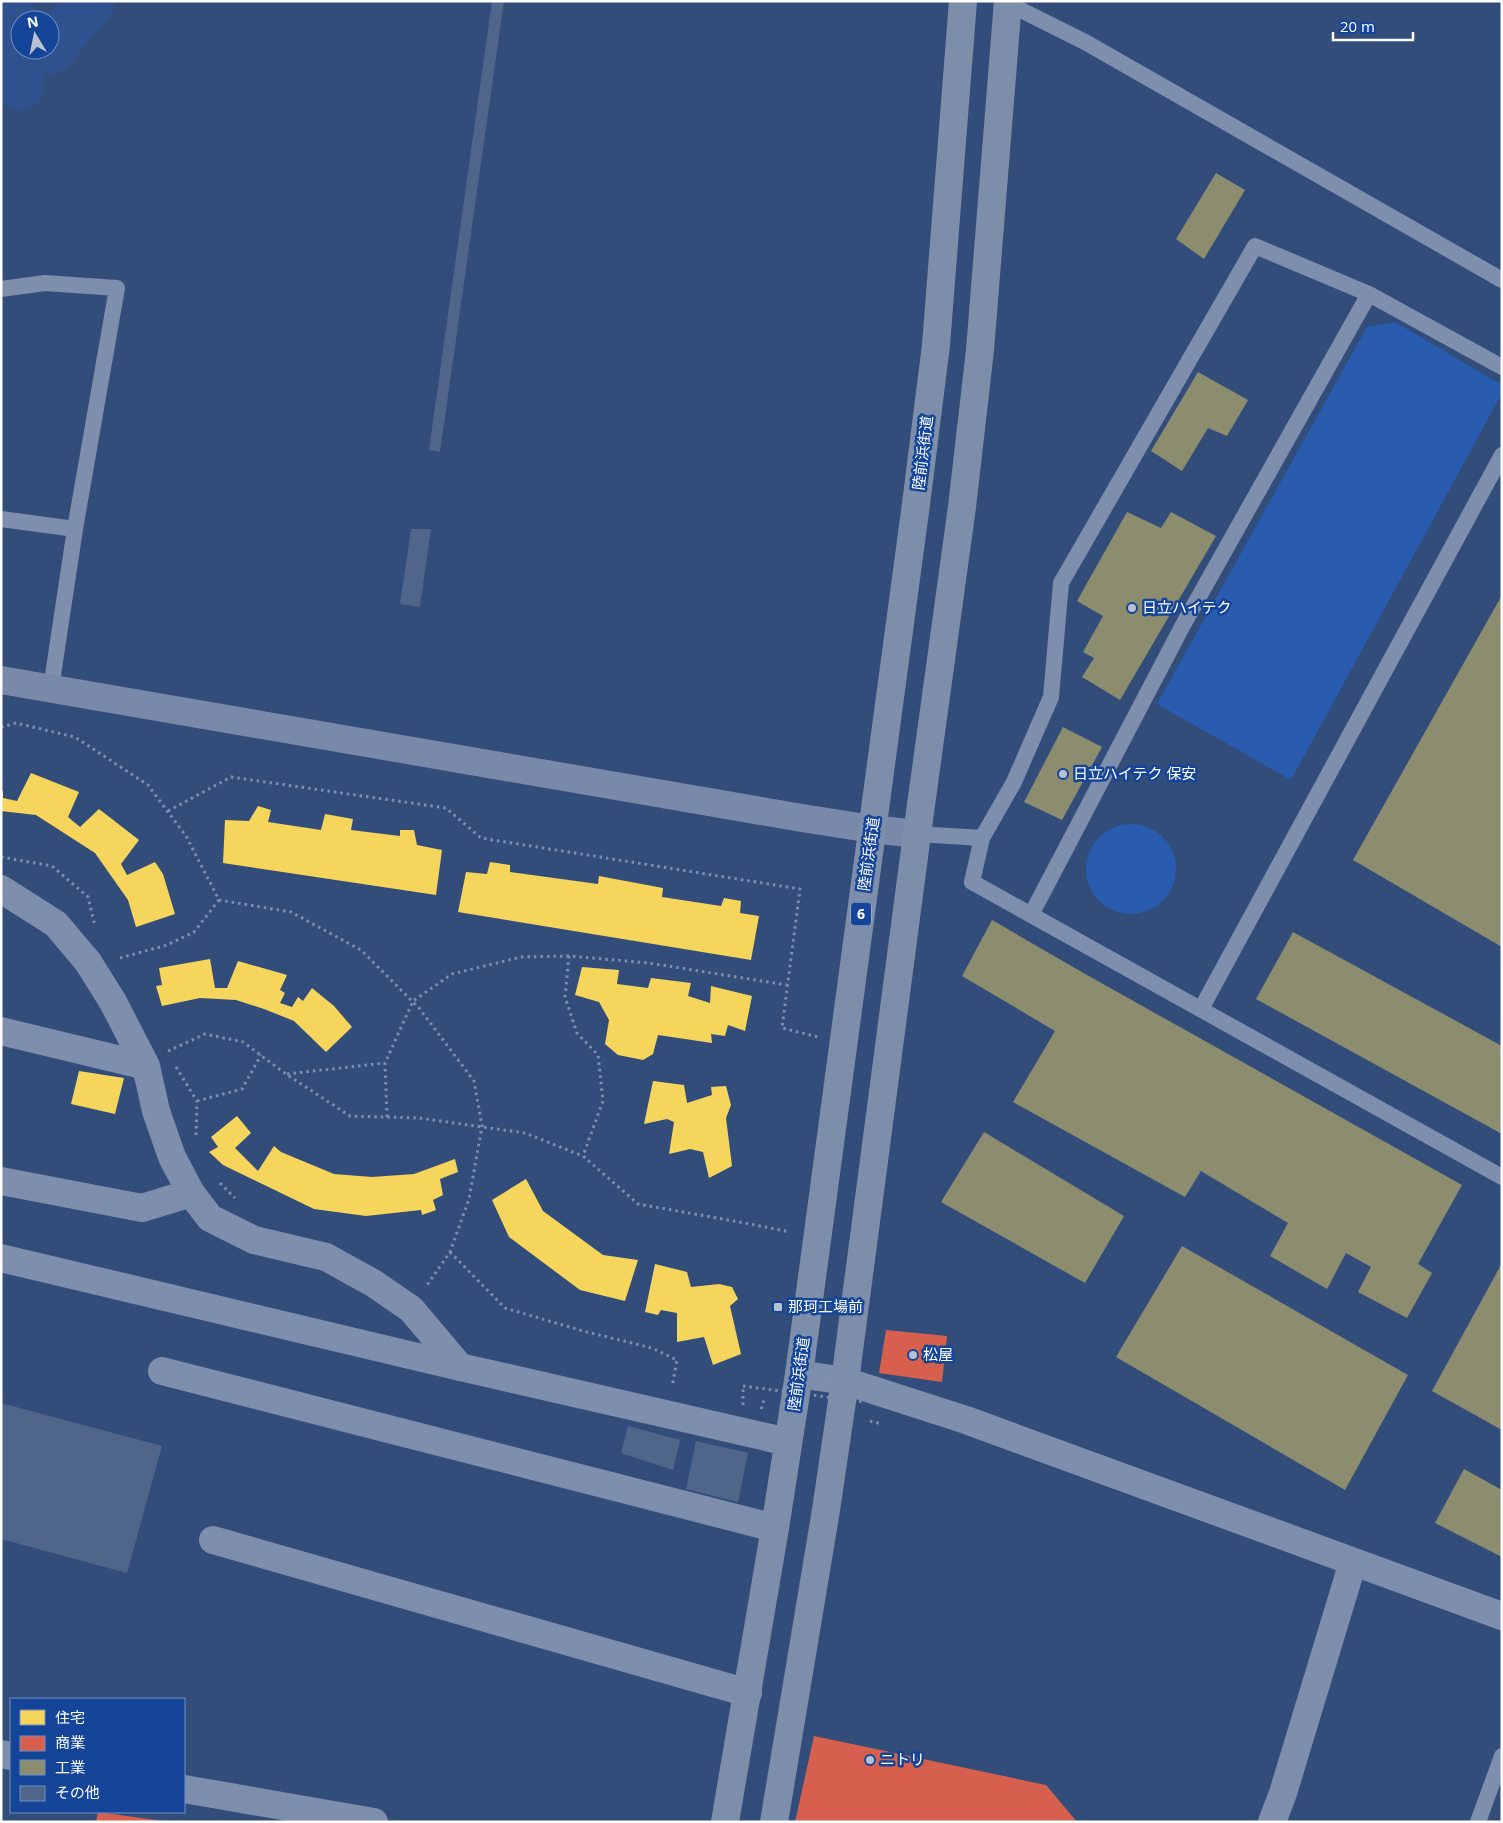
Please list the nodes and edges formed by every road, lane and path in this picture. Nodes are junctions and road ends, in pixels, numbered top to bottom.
1 (963, 1) edge
2 (1007, 2) edge
3 (1502, 280) edge
4 (1, 289) edge
5 (1370, 294) junction
6 (1502, 367) edge
7 (1502, 454) edge
8 (1, 519) edge
9 (75, 528) junction
10 (1, 680) edge
11 (51, 688) junction
12 (1, 726) edge
13 (168, 812) junction
14 (872, 829) junction
15 (917, 834) junction
16 (982, 838) junction
17 (1, 889) edge
18 (219, 900) junction
19 (1031, 915) junction
20 (569, 956) junction
21 (120, 958) dead end
22 (788, 985) junction
23 (413, 1002) junction
24 (1201, 1009) junction
25 (1, 1031) edge
26 (844, 1043) junction
27 (261, 1055) junction
28 (386, 1063) junction
29 (146, 1066) junction
30 (286, 1074) junction
31 (197, 1100) junction
32 (387, 1117) junction
33 (482, 1126) junction
34 (196, 1148) dead end
35 (584, 1156) junction
36 (214, 1176) dead end
37 (1502, 1177) edge
38 (1, 1182) edge
39 (191, 1193) junction
40 (238, 1202) dead end
41 (818, 1238) junction
42 (450, 1252) junction
43 (1, 1258) edge
44 (417, 1285) dead end
45 (460, 1367) junction
46 (162, 1371) dead end
47 (799, 1374) junction
48 (845, 1381) junction
49 (743, 1386) dead end
50 (680, 1390) dead end
51 (865, 1402) dead end
52 (742, 1404) dead end
53 (745, 1432) junction
54 (788, 1442) junction
55 (775, 1528) junction
56 (213, 1540) dead end
57 (1353, 1562) junction
58 (1502, 1616) edge
59 (748, 1692) junction
60 (1502, 1756) edge
61 (185, 1789) edge
62 (374, 1822) edge
63 (725, 1822) edge
64 (774, 1822) edge
65 (1272, 1822) edge
66 (1478, 1822) edge

1 - 14 highway, 陸前浜街道 / 6
2 - 3 lane
2 - 15 highway
4 - 9 lane
5 - 6 lane
5 - 16 lane
5 - 19 lane
7 - 24 lane
8 - 9 lane
9 - 11 lane
10 - 11 street
11 - 14 street
12 - 13 path
13 - 18 path
13 - 22 path
14 - 15 street
14 - 26 highway, 陸前浜街道 / 6
15 - 16 lane
15 - 48 highway
16 - 19 lane
17 - 29 street
18 - 21 path
18 - 23 path
19 - 24 lane
20 - 22 path
20 - 23 path
20 - 35 path
22 - 26 path
23 - 28 path
23 - 33 path
24 - 37 lane
25 - 29 street
26 - 41 highway, 陸前浜街道 / 6
27 - 30 path
27 - 31 path
27 - 31 path
28 - 30 path
28 - 32 path
29 - 39 street
30 - 32 path
31 - 34 path
32 - 33 path
33 - 35 path
33 - 42 path
35 - 41 path
36 - 40 path
38 - 39 street
39 - 45 street
41 - 47 highway, 陸前浜街道 / 6
42 - 44 path
42 - 50 path
43 - 45 street
45 - 53 street
46 - 55 street
47 - 48 street
47 - 54 highway, 陸前浜街道 / 6
48 - 57 street
48 - 64 highway
49 - 51 path, bridge
52 - 53 path
53 - 54 street
54 - 55 highway, 陸前浜街道 / 6
55 - 59 highway, 陸前浜街道 / 6
56 - 59 street
57 - 58 street
57 - 65 street
59 - 63 highway, 陸前浜街道 / 6
60 - 66 lane
61 - 62 street

